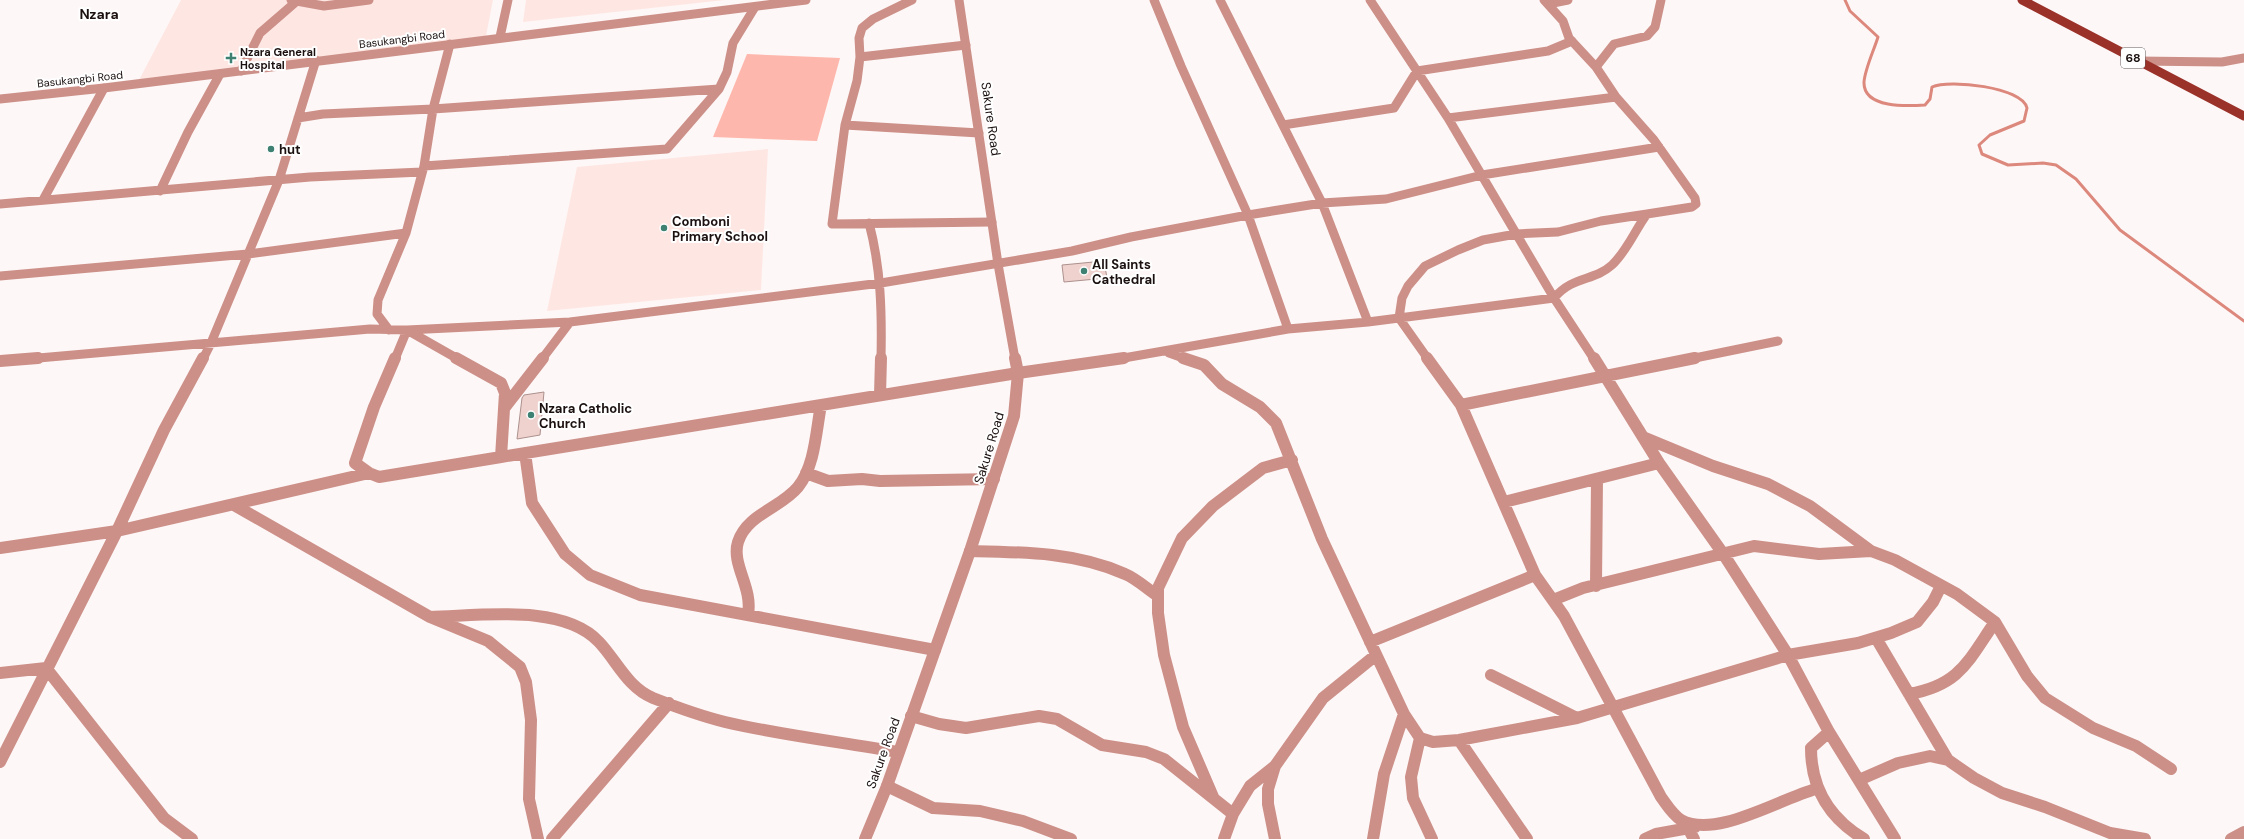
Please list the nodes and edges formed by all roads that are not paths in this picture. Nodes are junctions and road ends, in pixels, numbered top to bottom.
1 (369, 0) edge
2 (508, 0) edge
3 (806, 0) edge
4 (912, 0) edge
5 (959, 0) edge
6 (1154, 0) edge
7 (1220, 0) edge
8 (1370, 0) edge
9 (1568, 0) edge
10 (1661, 0) edge
11 (2022, 0) edge
12 (295, 1) edge
13 (1546, 2) edge
14 (755, 7) junction
15 (500, 37) junction
16 (1572, 41) junction
17 (450, 44) junction
18 (966, 45) junction
19 (860, 57) junction
20 (2244, 58) edge
21 (316, 60) junction
22 (2138, 61) junction
23 (1596, 67) junction
24 (240, 71) junction
25 (1417, 71) junction
26 (220, 74) junction
27 (104, 88) junction
28 (719, 89) junction
29 (1616, 97) junction
30 (0, 99) edge
31 (434, 109) junction
32 (2244, 116) edge
33 (298, 118) junction
34 (1448, 118) junction
35 (845, 125) junction
36 (1283, 125) junction
37 (979, 133) junction
38 (1660, 148) junction
39 (423, 169) junction
40 (1482, 175) junction
41 (279, 180) junction
42 (160, 191) junction
43 (43, 200) junction
44 (1322, 203) junction
45 (0, 204) edge
46 (1647, 214) junction
47 (1248, 216) junction
48 (992, 222) junction
49 (869, 224) junction
50 (406, 233) junction
51 (1516, 234) junction
52 (248, 254) junction
53 (998, 264) junction
54 (0, 276) edge
55 (881, 283) junction
56 (1554, 298) junction
57 (1399, 318) junction
58 (570, 322) junction
59 (1368, 322) junction
60 (1288, 329) junction
61 (389, 330) junction
62 (408, 330) junction
63 (1778, 341) dead end
64 (211, 343) junction
65 (1164, 352) junction
66 (0, 361) edge
67 (1018, 373) junction
68 (1606, 376) junction
69 (880, 395) junction
70 (1460, 404) junction
71 (821, 405) junction
72 (504, 409) junction
73 (1643, 437) junction
74 (525, 453) junction
75 (501, 457) junction
76 (1292, 460) junction
77 (1659, 463) junction
78 (369, 473) junction
79 (806, 473) junction
80 (1597, 479) junction
81 (994, 480) junction
82 (1504, 502) junction
83 (234, 505) junction
84 (117, 531) junction
85 (0, 548) edge
86 (970, 551) junction
87 (1871, 551) junction
88 (1724, 555) junction
89 (1535, 575) junction
90 (1596, 586) junction
91 (1941, 586) junction
92 (1158, 596) junction
93 (1553, 600) junction
94 (748, 614) junction
95 (430, 617) junction
96 (1995, 622) junction
97 (1876, 638) junction
98 (1370, 642) junction
99 (935, 650) junction
100 (1376, 655) junction
101 (1788, 656) junction
102 (46, 668) junction
103 (0, 673) edge
104 (1491, 675) dead end
105 (1909, 694) junction
106 (669, 703) junction
107 (1615, 708) junction
108 (1404, 714) junction
109 (911, 716) junction
110 (1576, 718) junction
111 (1830, 732) junction
112 (1420, 738) junction
113 (1459, 740) junction
114 (898, 752) junction
115 (1948, 760) junction
116 (0, 762) edge
117 (1274, 766) junction
118 (2171, 769) dead end
119 (1859, 780) junction
120 (886, 786) junction
121 (1816, 789) junction
122 (1214, 799) junction
123 (1233, 814) junction
124 (1693, 831) edge
125 (2244, 832) edge
126 (192, 839) edge
127 (538, 839) edge
128 (552, 839) edge
129 (865, 839) edge
130 (1071, 839) edge
131 (1224, 839) edge
132 (1275, 839) edge
133 (1373, 839) edge
134 (1432, 839) edge
135 (1527, 839) edge
136 (1645, 839) edge
137 (1864, 839) edge
138 (1895, 839) edge
139 (2145, 839) edge
140 (2231, 839) edge

1 - 12 street
2 - 15 street
3 - 14 street, Basukangbi Road
4 - 19 street
5 - 18 street, Sakure Road
6 - 47 street
7 - 36 street
8 - 25 street
9 - 13 street
10 - 23 street
11 - 22 main road, 68
12 - 24 street
13 - 16 street
14 - 15 street, Basukangbi Road
14 - 28 street
15 - 17 street, Basukangbi Road
16 - 23 street
16 - 25 street
17 - 21 street, Basukangbi Road
17 - 31 street
18 - 19 street
18 - 37 street, Sakure Road
19 - 35 street
20 - 22 street
21 - 24 street, Basukangbi Road
21 - 33 street
22 - 32 main road, 68
23 - 29 street
24 - 26 street, Basukangbi Road
25 - 34 street
25 - 36 street
26 - 27 street, Basukangbi Road
26 - 42 street
27 - 30 street, Basukangbi Road
27 - 43 street
28 - 31 street
28 - 39 street
29 - 34 street
29 - 38 street
31 - 33 street
31 - 39 street
33 - 41 street
34 - 40 street
35 - 37 street
35 - 49 street
36 - 44 street
37 - 48 street, Sakure Road
38 - 40 street
38 - 46 street
39 - 41 street
39 - 50 street
40 - 44 street
40 - 51 street
41 - 42 street
41 - 52 street
42 - 43 street
43 - 45 street
44 - 47 street
44 - 59 street
46 - 51 street
46 - 56 street
47 - 53 street
47 - 60 street
48 - 49 street
48 - 53 street, Sakure Road
49 - 55 street
50 - 52 street
50 - 61 street
51 - 56 street
51 - 57 street
52 - 54 street
52 - 64 street
53 - 55 street
53 - 67 street, Sakure Road
55 - 58 street
55 - 69 street
56 - 57 street
56 - 68 street
57 - 59 street
57 - 70 street
58 - 62 street
58 - 72 street
59 - 60 street
60 - 65 street
61 - 62 street
61 - 64 street
62 - 72 street
62 - 78 street
63 - 68 street
64 - 66 street
64 - 84 street
65 - 67 street
65 - 76 street
67 - 69 street
67 - 81 street, Sakure Road
68 - 70 street
68 - 73 street
69 - 71 street
70 - 82 street
71 - 74 street
71 - 79 street
72 - 75 street
73 - 77 street
73 - 87 street
74 - 75 street
74 - 94 street
75 - 78 street
76 - 92 street
76 - 98 street
77 - 80 street
77 - 88 street
78 - 83 street
79 - 81 street
79 - 94 street
80 - 82 street
80 - 90 street
81 - 86 street, Sakure Road
82 - 89 street
83 - 84 street
83 - 95 street
84 - 85 street
84 - 102 street
86 - 92 street
86 - 99 street, Sakure Road
87 - 88 street
87 - 91 street
88 - 90 street
88 - 101 street
89 - 93 street
89 - 98 street
90 - 93 street
91 - 96 street
91 - 97 street
92 - 122 street
93 - 107 street
94 - 99 street
95 - 106 street
95 - 127 street
96 - 105 street
96 - 118 street
97 - 101 street
97 - 105 street
98 - 100 street
99 - 109 street, Sakure Road
100 - 108 street
100 - 117 street
101 - 107 street
101 - 111 street
102 - 103 street
102 - 116 street
102 - 126 street
104 - 110 street
105 - 115 street
106 - 114 street
106 - 128 street
107 - 110 street
107 - 124 street
108 - 112 street
108 - 133 street
109 - 114 street, Sakure Road
109 - 122 street
110 - 113 street
111 - 119 street
111 - 121 street
112 - 113 street
112 - 134 street
113 - 135 street
114 - 120 street, Sakure Road
115 - 119 street
115 - 139 street
117 - 123 street
117 - 132 street
119 - 138 street
120 - 129 street, Sakure Road
120 - 130 street
121 - 124 street
121 - 137 street
122 - 123 street
123 - 131 street
124 - 136 street
125 - 140 street

